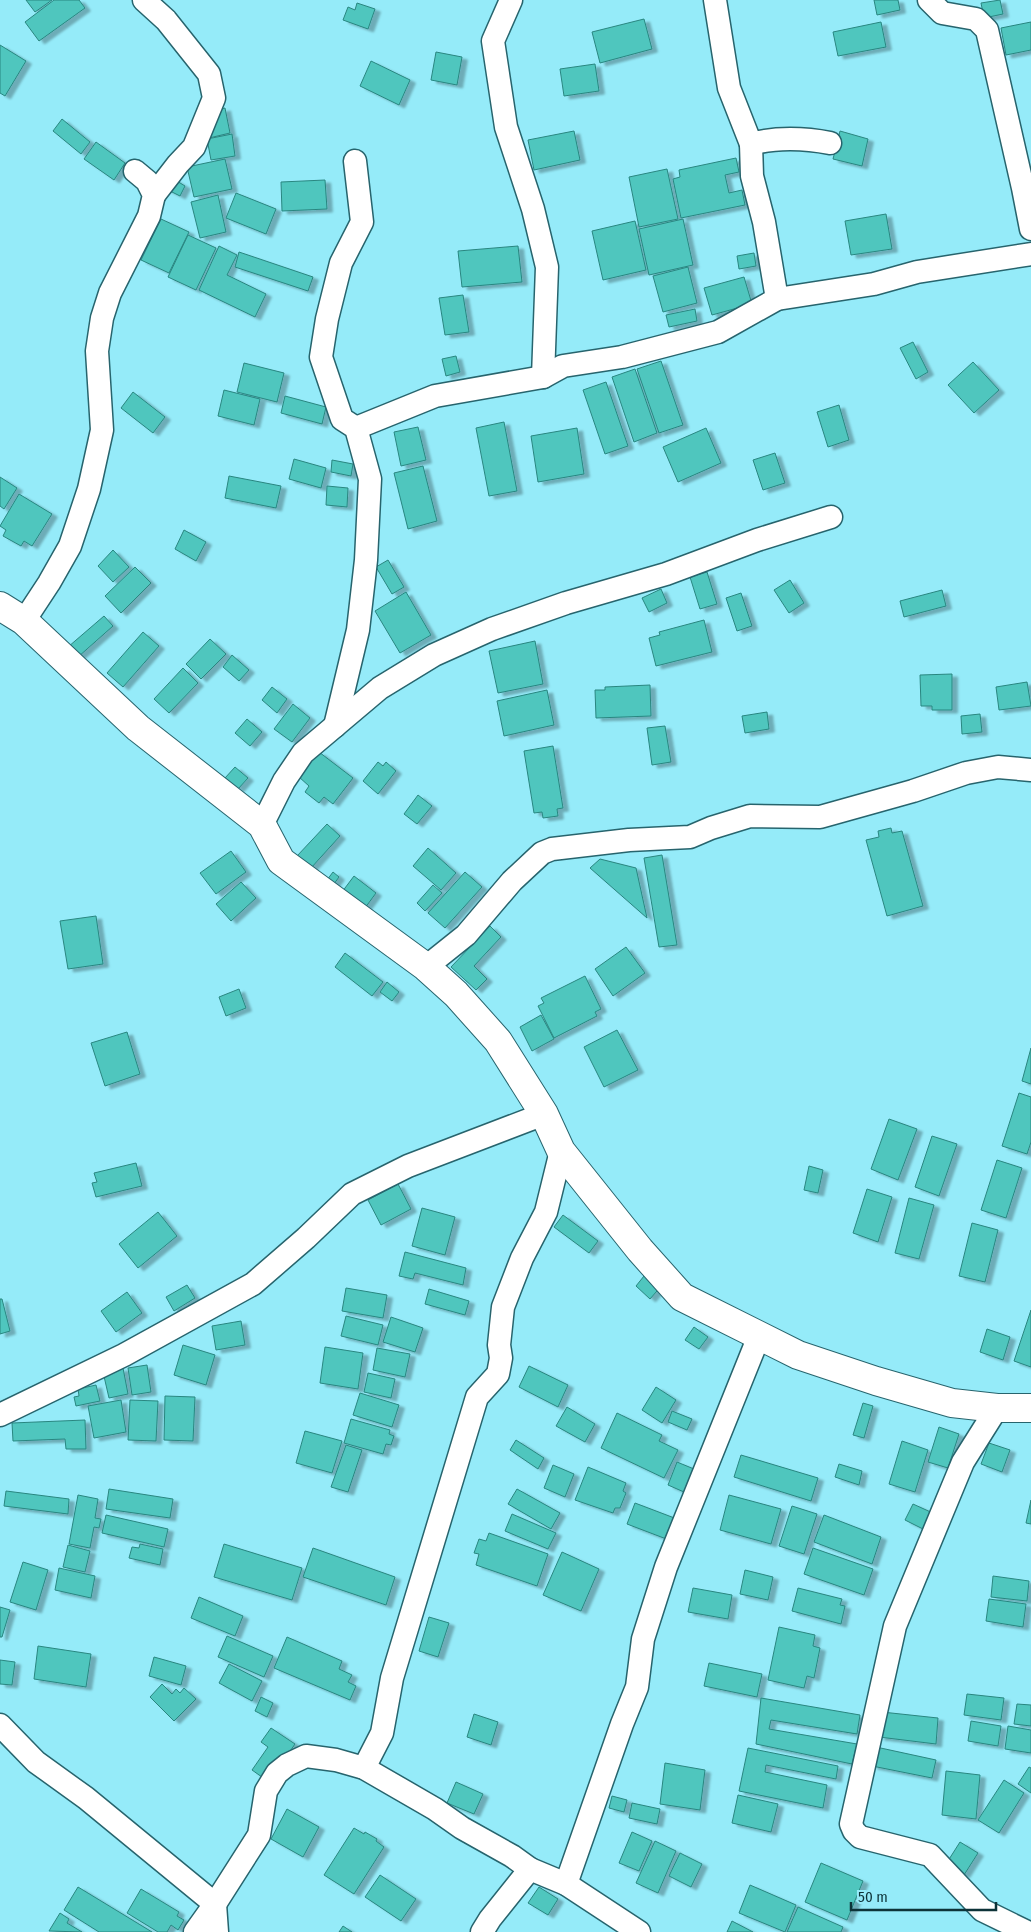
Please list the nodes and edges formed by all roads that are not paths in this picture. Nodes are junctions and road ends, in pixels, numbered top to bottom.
1 (144, 0) edge
2 (511, 0) edge
3 (715, 0) edge
4 (929, 0) edge
5 (830, 143) dead end
6 (751, 144) junction
7 (355, 161) dead end
8 (135, 171) dead end
9 (154, 195) junction
10 (1031, 229) edge
11 (1031, 254) edge
12 (777, 299) junction
13 (543, 377) junction
14 (356, 428) junction
15 (831, 517) dead end
16 (0, 606) edge
17 (24, 621) junction
18 (335, 726) junction
19 (1031, 770) edge
20 (262, 825) junction
21 (426, 967) junction
22 (544, 1114) junction
23 (561, 1151) junction
24 (759, 1336) junction
25 (997, 1408) junction
26 (1031, 1408) edge
27 (0, 1415) edge
28 (0, 1725) edge
29 (364, 1768) junction
30 (530, 1868) junction
31 (566, 1884) junction
32 (215, 1904) junction
33 (195, 1932) edge
34 (217, 1932) edge
35 (482, 1932) edge
36 (639, 1932) edge
37 (1027, 1932) edge

1 - 9 street
2 - 13 street
3 - 6 street
4 - 10 street
5 - 6 street
6 - 12 street
7 - 14 street
8 - 9 street
9 - 17 street
11 - 12 street
12 - 13 street
13 - 14 street
14 - 18 street
15 - 18 street
16 - 17 street
17 - 20 street
18 - 20 street
19 - 21 street
20 - 21 street
21 - 22 street
22 - 23 street
22 - 27 street
23 - 24 street
23 - 29 street
24 - 25 street
24 - 31 street
25 - 26 street
25 - 37 street
28 - 32 street
29 - 30 street
29 - 32 street
30 - 31 street
30 - 35 street
31 - 36 street
32 - 33 street
32 - 34 street

